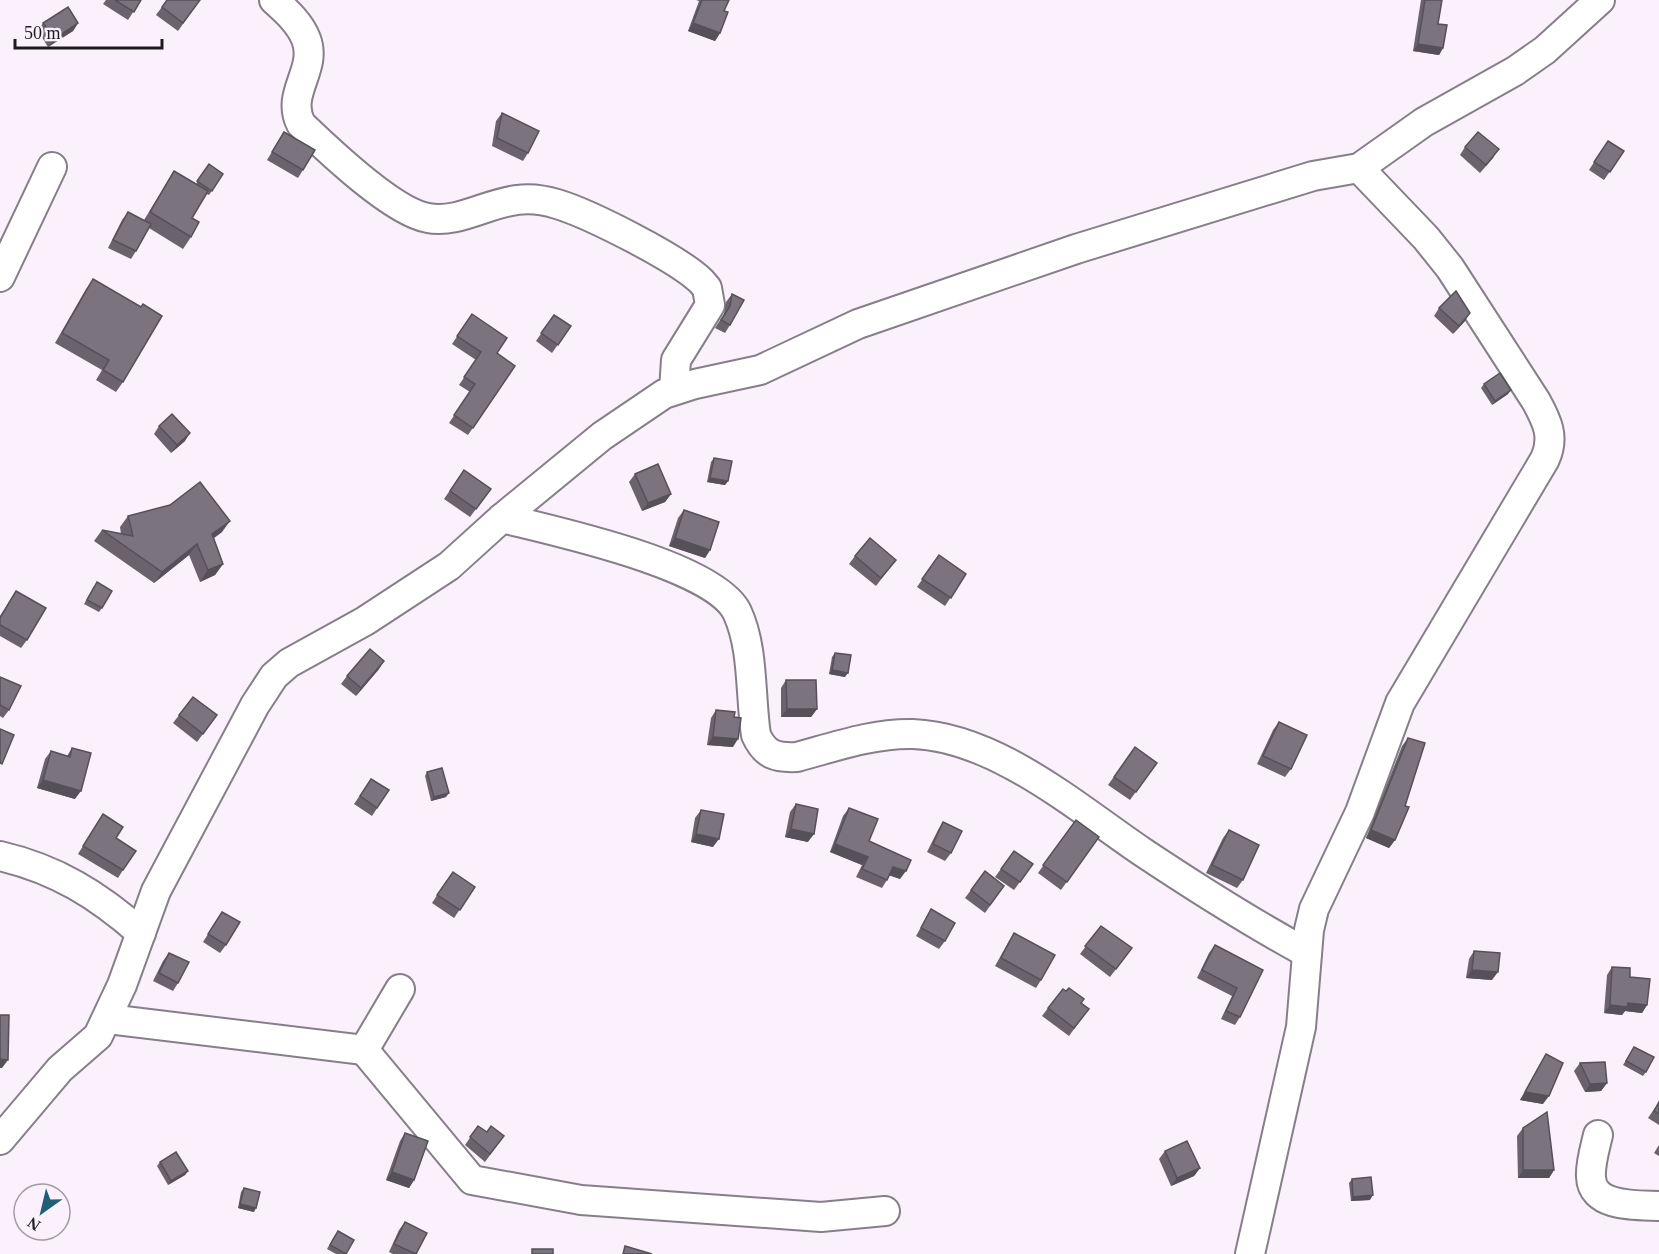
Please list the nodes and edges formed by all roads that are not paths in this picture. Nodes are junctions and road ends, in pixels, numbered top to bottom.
1 (274, 0) edge
2 (1600, 0) edge
3 (52, 167) dead end
4 (1359, 168) junction
5 (0, 277) edge
6 (674, 390) junction
7 (502, 518) junction
8 (0, 856) edge
9 (141, 933) junction
10 (1307, 953) junction
11 (400, 989) dead end
12 (108, 1018) junction
13 (364, 1050) junction
14 (11, 1109) edge
15 (1598, 1135) dead end
16 (0, 1140) edge
17 (1659, 1206) edge
18 (885, 1211) dead end
19 (1250, 1254) edge

1 - 6 street
2 - 4 street
3 - 5 street
4 - 6 street
4 - 10 street
6 - 7 street
7 - 9 street
7 - 10 street
8 - 9 street
9 - 12 street
10 - 19 street
11 - 13 street
12 - 13 street
12 - 14 street
13 - 18 street
14 - 16 street
15 - 17 street

